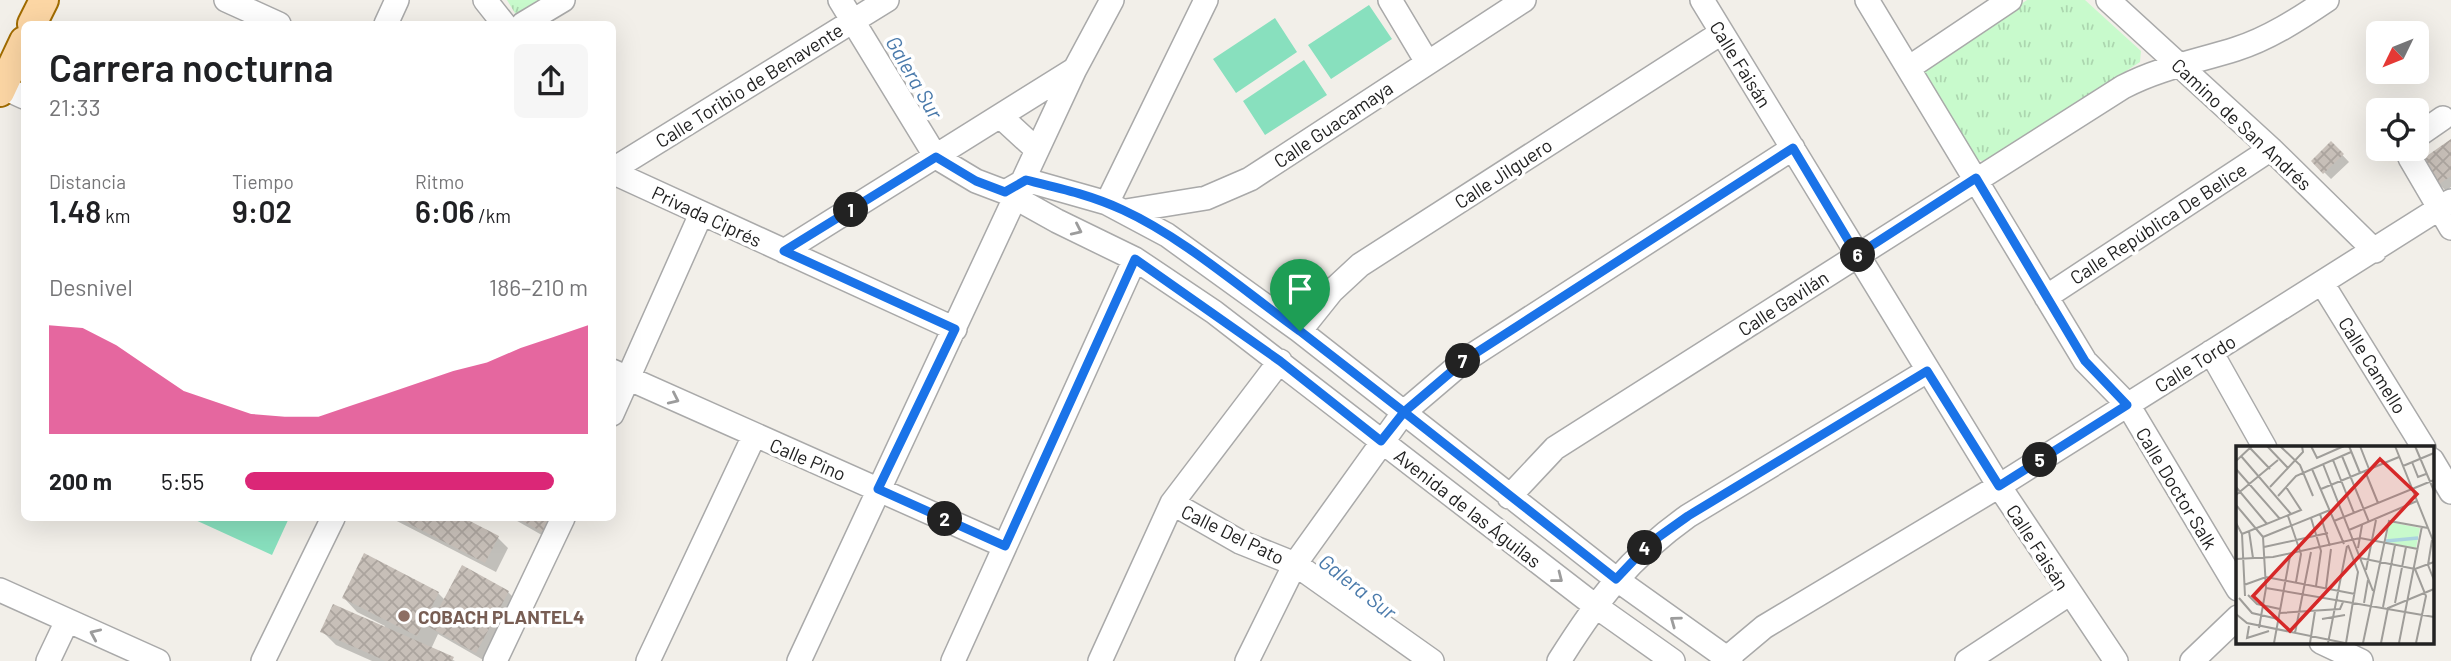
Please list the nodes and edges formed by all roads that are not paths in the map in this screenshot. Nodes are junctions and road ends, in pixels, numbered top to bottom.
1 (44, 0) edge
2 (227, 0) edge
3 (397, 0) edge
4 (485, 0) edge
5 (563, 0) edge
6 (840, 0) edge
7 (887, 0) edge
8 (1112, 0) edge
9 (1206, 0) edge
10 (1390, 0) edge
11 (1524, 0) edge
12 (1702, 0) edge
13 (1867, 0) edge
14 (2010, 0) edge
15 (2108, 0) edge
16 (2326, 0) edge
17 (852, 20) junction
18 (34, 21) edge
19 (272, 21) edge
20 (387, 21) edge
21 (501, 21) edge
22 (528, 21) edge
23 (1721, 33) junction
24 (21, 50) edge
25 (1427, 62) junction
26 (2180, 64) junction
27 (1910, 67) junction
28 (1075, 69) junction
29 (7, 91) edge
30 (1000, 116) junction
31 (2443, 118) dead end
32 (2429, 128) edge
33 (1793, 148) junction
34 (2271, 149) junction
35 (1037, 150) junction
36 (936, 157) junction
37 (2412, 161) edge
38 (616, 168) edge
39 (616, 173) edge
40 (1976, 178) junction
41 (1016, 190) junction
42 (1117, 207) junction
43 (2447, 213) edge
44 (701, 214) junction
45 (784, 251) junction
46 (2375, 251) junction
47 (1857, 255) junction
48 (1135, 259) junction
49 (2322, 283) junction
50 (2046, 298) junction
51 (955, 329) junction
52 (1300, 331) junction
53 (2211, 352) junction
54 (1280, 361) junction
55 (1927, 371) junction
56 (621, 375) edge
57 (616, 397) edge
58 (2127, 405) junction
59 (1404, 412) junction
60 (754, 436) junction
61 (1381, 441) junction
62 (2264, 446) edge
63 (2423, 446) edge
64 (2434, 464) edge
65 (2445, 485) edge
66 (1999, 486) junction
67 (878, 489) junction
68 (1509, 497) junction
69 (1171, 503) junction
70 (332, 521) edge
71 (562, 521) edge
72 (1005, 546) junction
73 (1295, 564) junction
74 (1616, 579) junction
75 (2236, 586) edge
76 (0, 590) edge
77 (2069, 594) junction
78 (1594, 605) junction
79 (2236, 619) edge
80 (67, 621) junction
81 (2324, 644) edge
82 (1404, 652) edge
83 (1729, 660) edge
84 (48, 661) edge
85 (158, 661) edge
86 (263, 661) edge
87 (495, 661) edge
88 (648, 661) edge
89 (799, 661) edge
90 (953, 661) edge
91 (1100, 661) edge
92 (1247, 661) edge
93 (1432, 661) edge
94 (1559, 661) edge
95 (1673, 661) edge
96 (1967, 661) edge
97 (2116, 661) edge
98 (2192, 661) edge
99 (2361, 661) edge

1 - 18 main road
2 - 19 street
3 - 20 street
4 - 21 street
5 - 22 street
6 - 17 street
7 - 17 street, Calle Toribio de Benavente
8 - 28 street
9 - 42 street
10 - 25 street
11 - 25 street, Calle Guacamaya
12 - 23 street, Calle Faisán
13 - 27 street, Calle Doctor Salk
14 - 27 street
15 - 26 street, Camino de San Andrés
16 - 26 street, Calle Gavilán
17 - 36 street
17 - 38 street, Calle Toribio de Benavente
23 - 33 street, Calle Faisán
23 - 52 street, Calle Jilguero
24 - 29 main road
25 - 42 street, Calle Guacamaya
26 - 34 street, Camino de San Andrés
26 - 40 street, Calle Gavilán
27 - 40 street, Calle Doctor Salk
28 - 30 street
28 - 35 street
30 - 35 street
30 - 36 street
31 - 32 street
33 - 47 street, Calle Faisán
33 - 59 street
34 - 46 street, Camino de San Andrés
34 - 50 street, Calle República De Belice
35 - 41 street
36 - 41 street
36 - 45 street
37 - 43 street
39 - 44 street, Privada Ciprés
40 - 47 street, Calle Gavilán
40 - 50 street, Calle Doctor Salk
41 - 42 street, Avenida de las Águilas
41 -> 48 street, Avenida de las Águilas
41 - 51 street
42 - 52 street, Avenida de las Águilas
43 - 46 street, Calle Tordo
44 - 45 street, Privada Ciprés
44 - 56 street
45 - 51 street, Privada Ciprés
46 - 49 street, Calle Tordo
47 - 55 street, Calle Faisán
47 - 68 street, Calle Gavilán
48 - 54 street, Avenida de las Águilas
48 - 72 street
49 - 53 street, Calle Tordo
49 - 63 street, Calle Camello
50 - 58 street, Calle Doctor Salk
51 - 67 street
52 - 59 street, Avenida de las Águilas
53 - 58 street, Calle Tordo
53 - 62 street
54 - 61 street, Avenida de las Águilas
54 - 69 street
55 - 66 street, Calle Faisán
55 - 74 street
56 - 57 street
56 -> 60 street, Calle Pino
58 - 66 street, Calle Tordo
58 - 75 street, Calle Doctor Salk
59 - 61 street
59 - 68 street, Avenida de las Águilas
60 - 67 street, Calle Pino
60 - 88 street
61 - 73 street
61 -> 78 street, Avenida de las Águilas
64 - 65 street
66 - 77 street, Calle Faisán
66 - 83 street, Calle Tordo
67 - 72 street, Calle Pino
67 - 89 street
68 - 74 street, Avenida de las Águilas
69 - 73 street, Calle Del Pato
69 - 91 street
70 - 86 street
71 - 87 street
72 - 90 street
73 - 82 street, Calle Del Pato
73 - 92 street
74 - 78 street
83 -> 74 street, Avenida de las Águilas
76 - 80 street
77 - 96 street
77 - 97 street, Calle Faisán
78 - 94 street
78 - 95 street, Avenida de las Águilas
79 - 98 street
80 - 84 street
85 -> 80 street
81 - 99 street
82 - 93 street, Calle Del Pato

